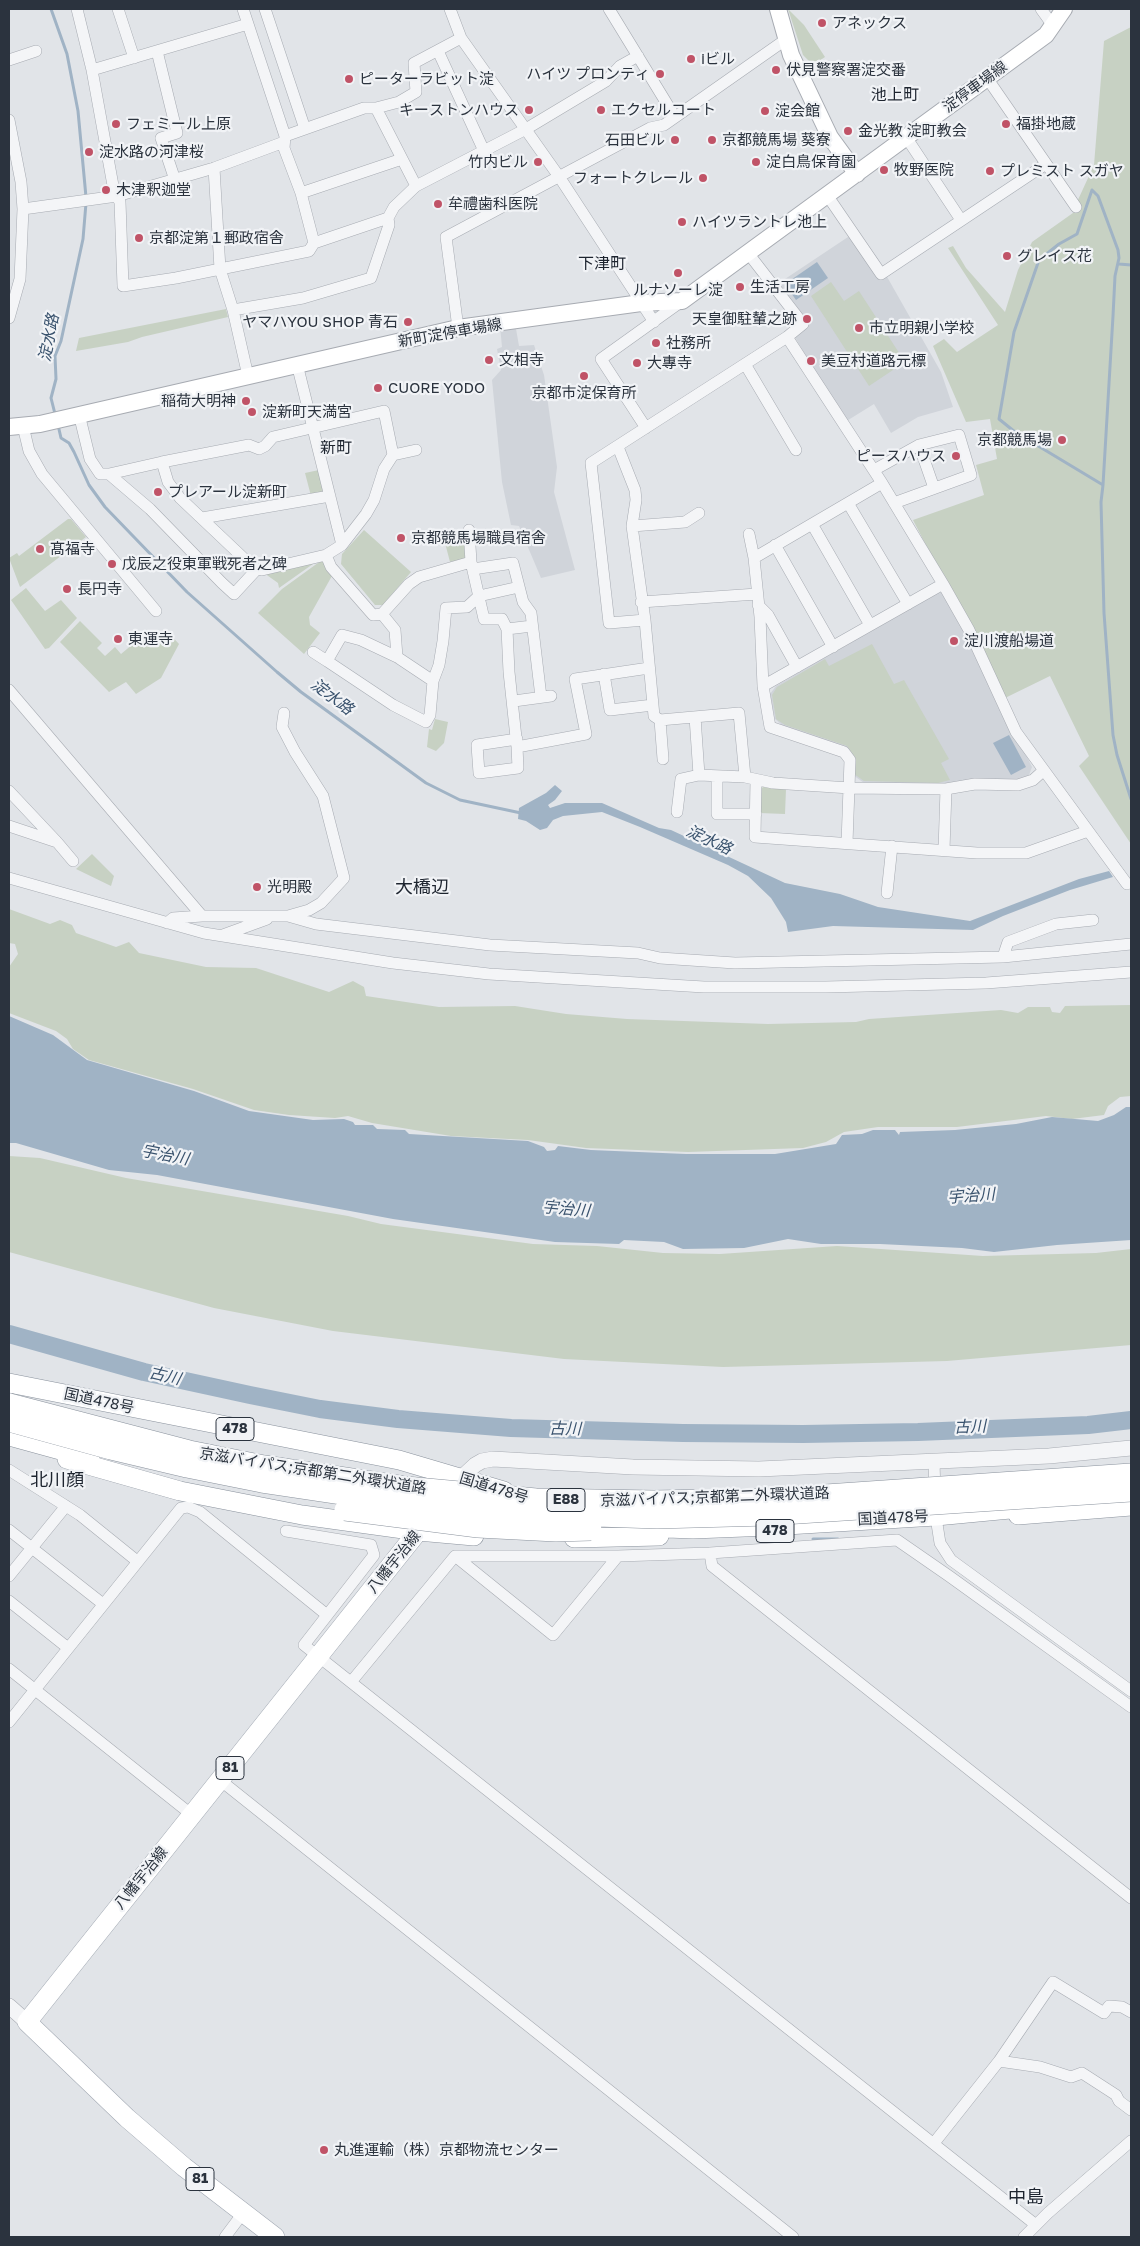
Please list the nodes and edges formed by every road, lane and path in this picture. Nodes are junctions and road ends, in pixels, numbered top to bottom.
1 (77, 9) edge
2 (118, 9) edge
3 (243, 9) edge
4 (265, 9) edge
5 (450, 9) edge
6 (609, 9) edge
7 (778, 9) edge
8 (1041, 9) edge
9 (1064, 9) edge
10 (248, 24) junction
11 (1054, 27) junction
12 (461, 38) junction
13 (788, 38) junction
14 (36, 51) dead end
15 (157, 51) junction
16 (438, 51) junction
17 (638, 56) junction
18 (134, 58) junction
19 (9, 60) edge
20 (92, 70) junction
21 (987, 78) junction
22 (376, 108) junction
23 (675, 117) junction
24 (9, 120) edge
25 (305, 129) junction
26 (526, 129) junction
27 (906, 138) junction
28 (285, 139) junction
29 (484, 151) junction
30 (402, 159) junction
31 (1046, 164) junction
32 (214, 168) junction
33 (857, 174) junction
34 (560, 178) junction
35 (175, 180) junction
36 (416, 186) junction
37 (301, 193) junction
38 (827, 195) junction
39 (117, 196) junction
40 (1076, 207) dead end
41 (23, 209) junction
42 (388, 218) junction
43 (961, 220) junction
44 (314, 243) junction
45 (748, 253) junction
46 (220, 269) junction
47 (682, 301) junction
48 (641, 303) junction
49 (233, 310) junction
50 (9, 318) edge
51 (654, 322) junction
52 (458, 328) junction
53 (787, 337) junction
54 (297, 364) junction
55 (745, 364) junction
56 (248, 376) junction
57 (76, 415) junction
58 (16, 427) edge
59 (314, 427) junction
60 (646, 428) junction
61 (919, 445) junction
62 (618, 447) junction
63 (416, 450) dead end
64 (796, 450) dead end
65 (393, 455) junction
66 (162, 462) junction
67 (874, 470) junction
68 (109, 474) junction
69 (882, 483) junction
70 (934, 488) junction
71 (330, 496) junction
72 (848, 503) junction
73 (894, 503) junction
74 (699, 513) dead end
75 (202, 518) junction
76 (812, 524) junction
77 (632, 526) junction
78 (469, 530) dead end
79 (748, 534) dead end
80 (342, 545) junction
81 (775, 545) junction
82 (326, 555) junction
83 (754, 558) junction
84 (472, 566) junction
85 (257, 569) junction
86 (943, 584) junction
87 (519, 587) junction
88 (479, 596) junction
89 (758, 599) junction
90 (641, 602) junction
91 (908, 604) junction
92 (156, 611) dead end
93 (382, 614) junction
94 (645, 620) junction
95 (870, 625) junction
96 (532, 626) junction
97 (507, 629) junction
98 (833, 647) junction
99 (314, 652) dead end
100 (397, 656) junction
101 (327, 661) junction
102 (797, 667) junction
103 (649, 668) junction
104 (604, 674) junction
105 (433, 681) junction
106 (763, 686) junction
107 (9, 690) edge
108 (514, 701) junction
109 (653, 705) junction
110 (284, 714) dead end
111 (695, 717) junction
112 (660, 720) junction
113 (663, 759) dead end
114 (1043, 771) junction
115 (699, 775) junction
116 (717, 776) junction
117 (751, 779) junction
118 (850, 788) junction
119 (946, 789) junction
120 (9, 791) edge
121 (678, 812) dead end
122 (756, 814) junction
123 (9, 826) edge
124 (1088, 831) junction
125 (57, 842) junction
126 (847, 843) junction
127 (892, 846) junction
128 (944, 850) junction
129 (73, 861) dead end
130 (9, 878) edge
131 (1127, 884) dead end
132 (887, 893) dead end
133 (202, 916) junction
134 (282, 916) junction
135 (1093, 920) dead end
136 (167, 923) junction
137 (221, 935) junction
138 (1131, 944) edge
139 (1003, 957) junction
140 (1131, 972) edge
141 (9, 1383) edge
142 (9, 1394) edge
143 (9, 1404) edge
144 (9, 1421) edge
145 (9, 1437) edge
146 (1131, 1448) edge
147 (934, 1462) junction
148 (9, 1470) edge
149 (1131, 1474) edge
150 (1131, 1482) edge
151 (468, 1486) junction
152 (180, 1491) junction
153 (1131, 1491) edge
154 (66, 1506) junction
155 (1131, 1506) edge
156 (768, 1515) junction
157 (936, 1519) junction
158 (9, 1530) edge
159 (286, 1531) dead end
160 (418, 1531) junction
161 (655, 1545) junction
162 (32, 1548) junction
163 (147, 1549) junction
164 (710, 1553) junction
165 (455, 1556) junction
166 (618, 1556) junction
167 (137, 1561) junction
168 (957, 1566) junction
169 (9, 1576) edge
170 (949, 1576) junction
171 (9, 1601) edge
172 (103, 1604) junction
173 (327, 1615) junction
174 (68, 1648) junction
175 (319, 1656) junction
176 (9, 1669) edge
177 (351, 1682) junction
178 (35, 1689) junction
179 (1131, 1691) edge
180 (1131, 1707) edge
181 (9, 1722) edge
182 (220, 1780) junction
183 (192, 1815) junction
184 (1131, 1898) edge
185 (9, 2006) edge
186 (1131, 2012) edge
187 (27, 2022) junction
188 (999, 2061) junction
189 (1131, 2110) edge
190 (1131, 2141) edge
191 (934, 2143) junction
192 (244, 2213) junction
193 (1036, 2225) junction
194 (225, 2237) edge
195 (275, 2237) edge
196 (793, 2237) edge
197 (1024, 2237) edge

1 - 20 street
2 - 18 street
3 - 10 street
4 - 25 street
5 - 12 street
6 - 17 street
7 - 13 main road
8 - 11 street
9 - 11 main road, 淀停車場線
10 - 15 street
10 - 28 street
11 - 21 main road, 淀停車場線
12 - 16 street
12 - 26 street
13 - 23 street
13 - 33 main road
14 - 19 street
15 - 18 street
15 - 35 street
16 - 22 street
16 - 29 street
17 - 23 street
17 - 26 street
18 - 20 street
20 - 39 street
21 - 27 main road, 淀停車場線
21 - 31 street
22 - 25 street
22 - 30 street
23 - 34 street
24 - 41 street
25 - 28 street
26 - 29 street
26 - 34 street
27 - 33 main road, 淀停車場線
27 - 43 street
28 - 32 street
28 - 37 street
29 - 36 street
30 - 36 street
30 - 37 street
31 - 40 street
31 - 43 street
32 - 35 street
32 - 46 street
33 - 38 main road
34 - 48 street
34 - 52 street
35 - 39 street
36 - 42 street
37 - 44 street
38 - 43 street
38 - 45 main road
39 - 41 street
39 - 46 street
41 - 50 street
42 - 44 street
42 - 49 street
44 - 46 street
45 - 47 main road
45 - 53 street
46 - 49 street
47 - 48 main road, 新町淀停車場線
47 - 51 street
48 - 51 street
48 - 52 main road, 新町淀停車場線
49 - 56 street
51 - 60 street
52 - 54 main road, 新町淀停車場線
53 - 55 street
53 - 67 street
54 - 56 main road, 新町淀停車場線
54 - 59 street
55 - 60 street
55 - 64 street
56 - 57 main road, 新町淀停車場線
57 - 58 main road, 新町淀停車場線
57 - 68 street
58 - 92 street
59 - 65 street
59 - 66 street
59 - 71 street
60 - 62 street
61 - 67 street
61 - 70 street
61 - 70 street
62 - 77 street
62 - 94 street
63 - 65 street
65 - 80 street
66 - 68 street
66 - 75 street
67 - 69 street
68 - 85 street
69 - 72 street
69 - 73 street
70 - 73 street
71 - 75 street
71 - 80 street
72 - 76 street
72 - 91 street
73 - 86 street
74 - 77 street
75 - 85 street
76 - 81 street
76 - 95 street
77 - 90 street
78 - 84 street
79 - 83 street
80 - 82 street
81 - 83 street
81 - 98 street
82 - 85 street
82 - 93 street
83 - 89 street
84 - 87 street
84 - 88 street
84 - 93 street
86 - 91 street
86 - 114 street
87 - 88 street
87 - 96 street
88 - 97 street
88 - 105 street
89 - 90 street
89 - 102 street
89 - 106 street
90 - 94 street
91 - 95 street
93 - 100 street
94 - 103 street
95 - 98 street
96 - 97 street
96 - 108 street
97 - 108 street
98 - 102 street
99 - 101 street
100 - 101 street
100 - 105 street
101 - 105 street
102 - 106 street
103 - 104 street
103 - 109 street
104 - 108 street
104 - 109 street
106 - 118 street
107 - 133 street
109 - 112 street
110 - 134 street
111 - 112 street
111 - 115 street
111 - 117 street
112 - 113 street
114 - 119 street
114 - 124 street
115 - 116 street
115 - 121 street
116 - 117 street
116 - 122 street
117 - 118 street
117 - 122 street
118 - 119 street
118 - 126 street
119 - 128 street
120 - 125 street
122 - 126 street
123 - 125 street
124 - 128 street
124 - 131 street
125 - 129 street
126 - 127 street
127 - 128 street
127 - 132 street
130 - 136 street
133 - 134 street
133 - 136 street
134 - 137 street
134 - 139 street
135 - 139 street
136 - 137 street
137 - 140 street
138 - 139 street
141 - 151 main road, 国道478号 / 478
142 - 151 highway, bridge
143 - 151 highway, 京滋バイパス;京都第二外環状道路 / E88, bridge
144 - 156 highway, 京滋バイパス;京都第二外環状道路 / E88, bridge
145 - 152 main road, 国道478号 / 478
145 - 156 highway, bridge
146 - 147 street
147 - 151 street
147 - 157 street
148 - 154 street
149 - 151 highway, 京滋バイパス;京都第二外環状道路 / E88, bridge
150 - 157 main road, 国道478号 / 478
151 - 157 main road, 国道478号 / 478
151 - 160 main road, 八幡宇治線 / 81
152 - 160 main road, 国道478号 / 478
152 - 163 street
153 - 156 highway, 京滋バイパス;京都第二外環状道路 / E88, bridge
154 - 162 street
154 - 167 street
155 - 157 main road, 国道478号 / 478
157 - 161 main road, 国道478号 / 478
157 - 168 street
158 - 162 street
159 - 173 street
160 - 161 main road, 国道478号 / 478
160 - 175 main road, 八幡宇治線 / 81
161 - 164 street
161 - 166 street
162 - 169 street
162 - 172 street
163 - 167 street
163 - 173 street
164 - 170 street
164 - 184 street
165 - 166 street
165 - 166 street
165 - 177 street
167 - 172 street
168 - 170 street
168 - 179 street
170 - 180 street
171 - 174 street
172 - 174 street
173 - 175 street
174 - 178 street
175 - 177 street
175 - 182 main road, 八幡宇治線 / 81
176 - 178 street
177 - 191 street
178 - 181 street
178 - 183 street
182 - 183 main road, 八幡宇治線 / 81
182 - 196 street
183 - 187 main road, 八幡宇治線 / 81
185 - 187 street
186 - 188 street
187 - 192 main road, 81
188 - 189 street
188 - 191 street
190 - 193 street
191 - 193 street
192 - 194 street
192 - 195 main road, 81
193 - 197 street

